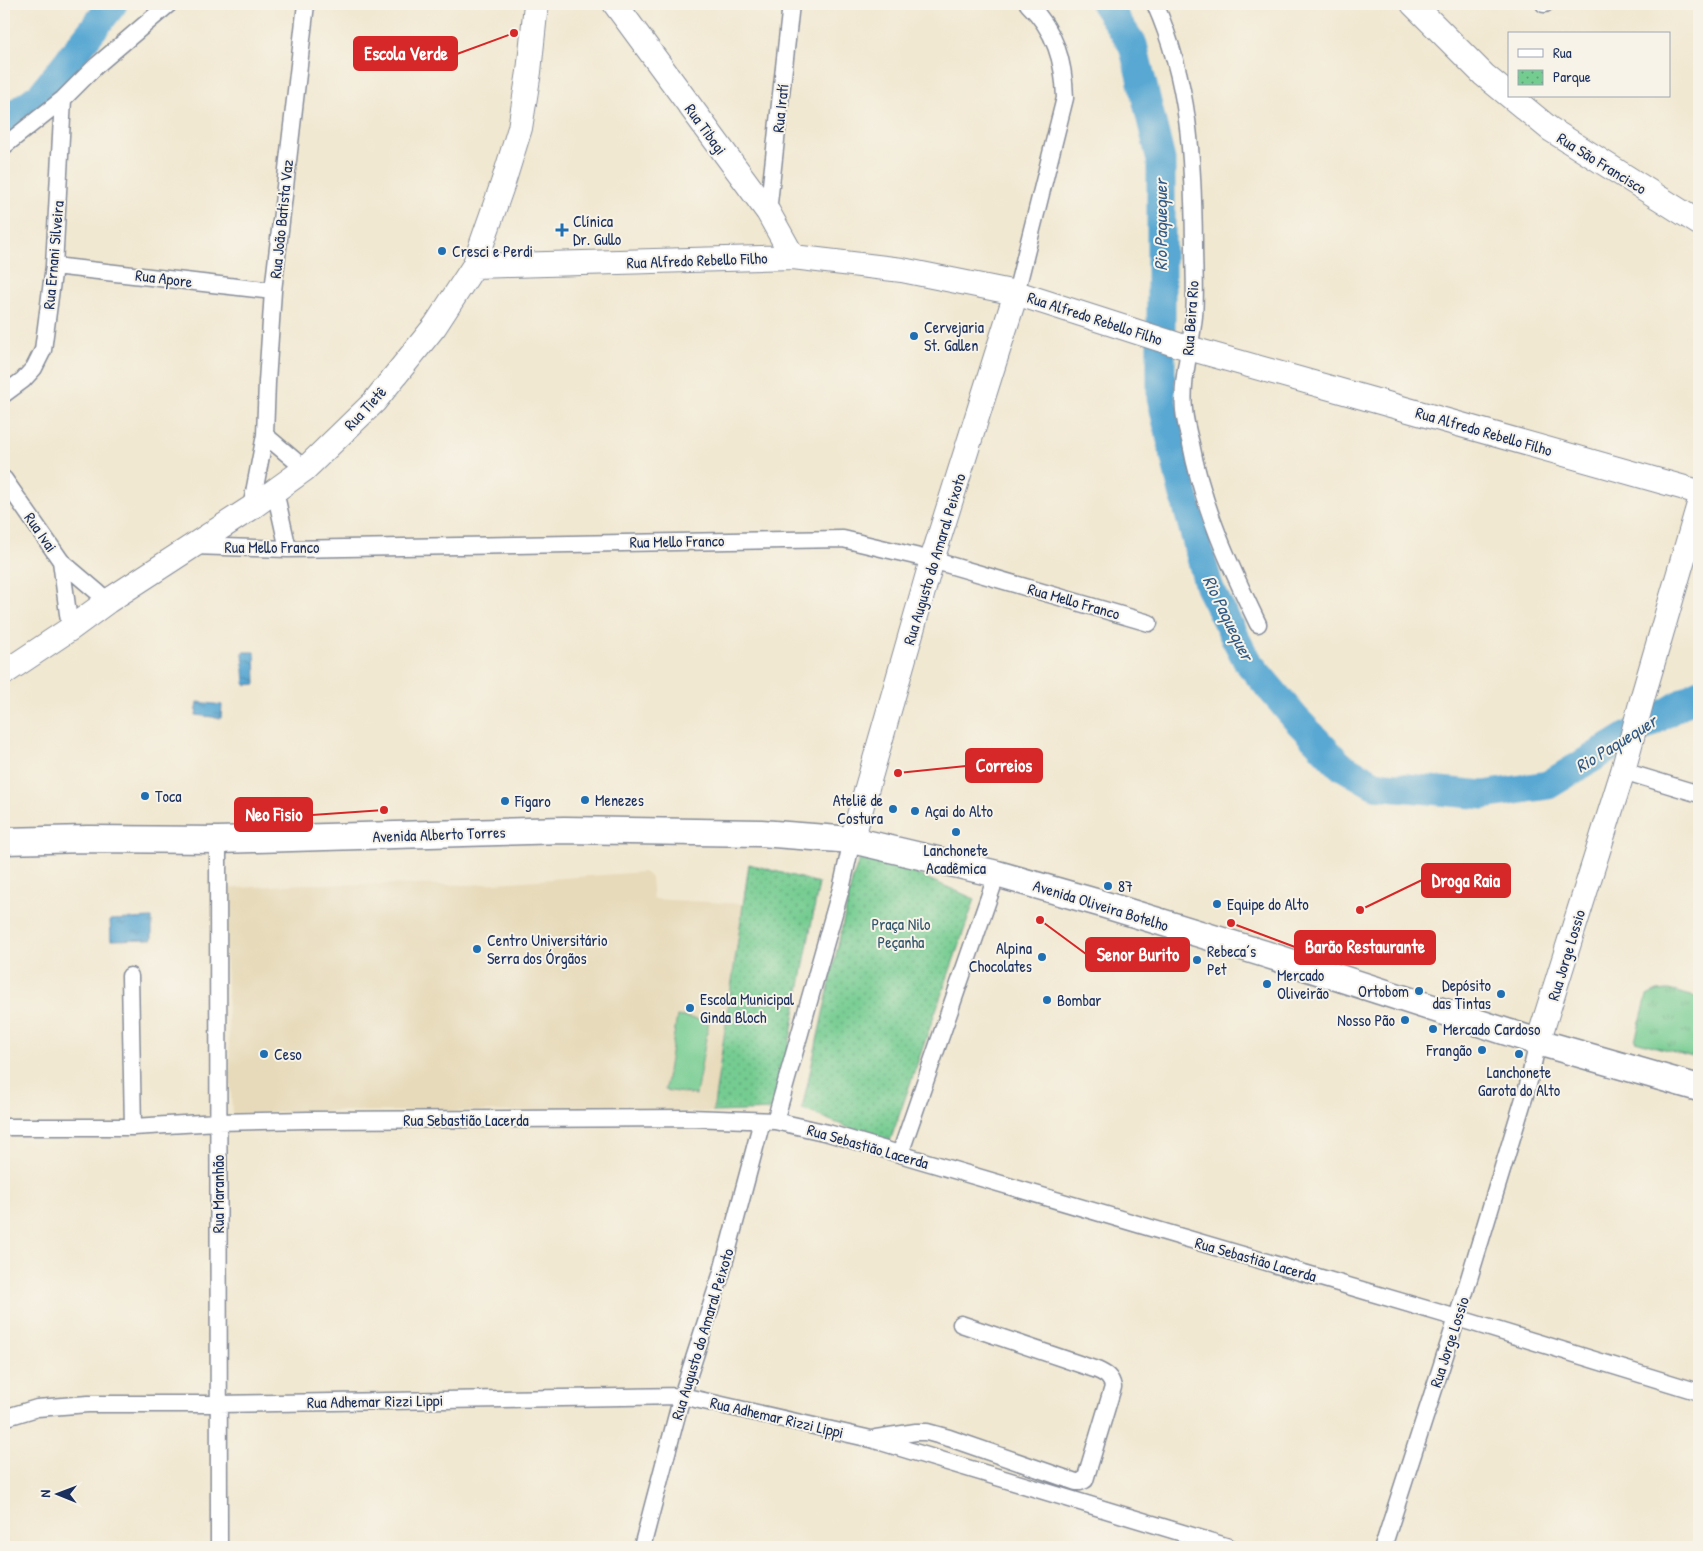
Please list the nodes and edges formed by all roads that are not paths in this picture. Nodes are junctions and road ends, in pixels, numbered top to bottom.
1 (169, 4) edge
2 (306, 4) edge
3 (536, 4) edge
4 (615, 4) edge
5 (791, 4) edge
6 (1028, 4) edge
7 (1155, 4) edge
8 (1413, 4) edge
9 (1508, 95) edge
10 (1512, 98) edge
11 (63, 100) junction
12 (4, 146) edge
13 (768, 212) junction
14 (1699, 223) edge
15 (793, 257) junction
16 (54, 266) junction
17 (474, 266) junction
18 (273, 291) junction
19 (1016, 292) junction
20 (1184, 346) junction
21 (4, 394) edge
22 (265, 436) junction
23 (305, 468) junction
24 (4, 479) edge
25 (275, 491) junction
26 (1699, 492) edge
27 (1699, 504) edge
28 (251, 508) junction
29 (193, 546) junction
30 (288, 549) junction
31 (932, 560) junction
32 (61, 561) junction
33 (108, 601) junction
34 (1149, 623) dead end
35 (1258, 624) dead end
36 (70, 629) junction
37 (4, 673) edge
38 (1626, 764) junction
39 (1699, 794) edge
40 (218, 840) junction
41 (4, 842) edge
42 (863, 842) junction
43 (996, 874) junction
44 (130, 976) dead end
45 (1538, 1042) junction
46 (1699, 1088) edge
47 (769, 1121) junction
48 (218, 1122) junction
49 (133, 1126) junction
50 (4, 1127) edge
51 (900, 1154) junction
52 (1456, 1318) junction
53 (961, 1324) dead end
54 (1699, 1392) edge
55 (682, 1396) junction
56 (219, 1404) junction
57 (4, 1418) edge
58 (871, 1439) junction
59 (219, 1547) edge
60 (642, 1547) edge
61 (1229, 1547) edge
62 (1383, 1547) edge

1 - 11 street
2 - 18 street, Rua João Batista Vaz
3 - 17 main road, Rua Tietê
4 - 13 main road, Rua Tibagi
5 - 13 street, Rua Iratí
6 - 19 street, Rua Augusto do Amaral Peixoto
7 - 20 street, Rua Beira Rio
8 - 9 main road, Rua São Francisco
10 - 14 main road, Rua São Francisco
11 - 12 street
11 - 16 street, Rua Ernani Silveira
13 - 15 main road, Rua Tibagi
15 - 17 main road, Rua Alfredo Rebello Filho
15 - 19 main road, Rua Alfredo Rebello Filho
16 - 18 street, Rua Apore
16 - 21 street, Rua Ernani Silveira
17 - 23 main road, Rua Tietê
18 - 22 street, Rua João Batista Vaz
19 - 20 main road, Rua Alfredo Rebello Filho
19 - 31 main road, Rua Augusto do Amaral Peixoto
20 - 26 main road, Rua Alfredo Rebello Filho
20 - 35 street, Rua Beira Rio
22 - 23 street
22 - 28 street, Rua João Batista Vaz
23 - 25 main road, Rua Tietê
24 - 32 street, Rua Ivai
25 - 28 main road, Rua Tietê
25 - 30 street
27 - 38 main road, Rua Jorge Lossio
28 - 29 main road, Rua Tietê
29 - 30 street, Rua Mello Franco
29 - 33 main road, Rua Tietê
30 - 31 street, Rua Mello Franco
31 - 34 street, Rua Mello Franco
31 - 42 main road, Rua Augusto do Amaral Peixoto
32 - 33 street, Rua Ivai
32 - 36 street, Rua Ivai
33 - 36 main road, Rua Tietê
36 - 37 main road, Rua Tietê
38 - 39 street
38 - 45 main road, Rua Jorge Lossio
40 - 41 main road, Avenida Alberto Torres
40 - 42 main road, Avenida Alberto Torres
40 - 48 street, Rua Maranhão
42 - 43 main road, Avenida Oliveira Botelho
42 - 47 street, Rua Augusto do Amaral Peixoto
43 - 45 main road, Avenida Oliveira Botelho
43 - 51 street
44 - 49 street
45 - 46 main road, Avenida Oliveira Botelho
45 - 52 street, Rua Jorge Lossio
47 - 48 street, Rua Sebastião Lacerda
47 - 51 street, Rua Sebastião Lacerda
47 - 55 street, Rua Augusto do Amaral Peixoto
48 - 49 street, Rua Sebastião Lacerda
48 - 56 street, Rua Maranhão
49 - 50 street, Rua Sebastião Lacerda
51 - 52 street, Rua Sebastião Lacerda
52 - 54 street, Rua Sebastião Lacerda
52 - 62 street, Rua Jorge Lossio
53 - 58 street
55 - 56 street, Rua Adhemar Rizzi Lippi
55 - 58 street, Rua Adhemar Rizzi Lippi
55 - 60 street, Rua Augusto do Amaral Peixoto
56 - 57 street, Rua Adhemar Rizzi Lippi
56 - 59 street, Rua Maranhão
58 - 61 street, Rua Adhemar Rizzi Lippi

